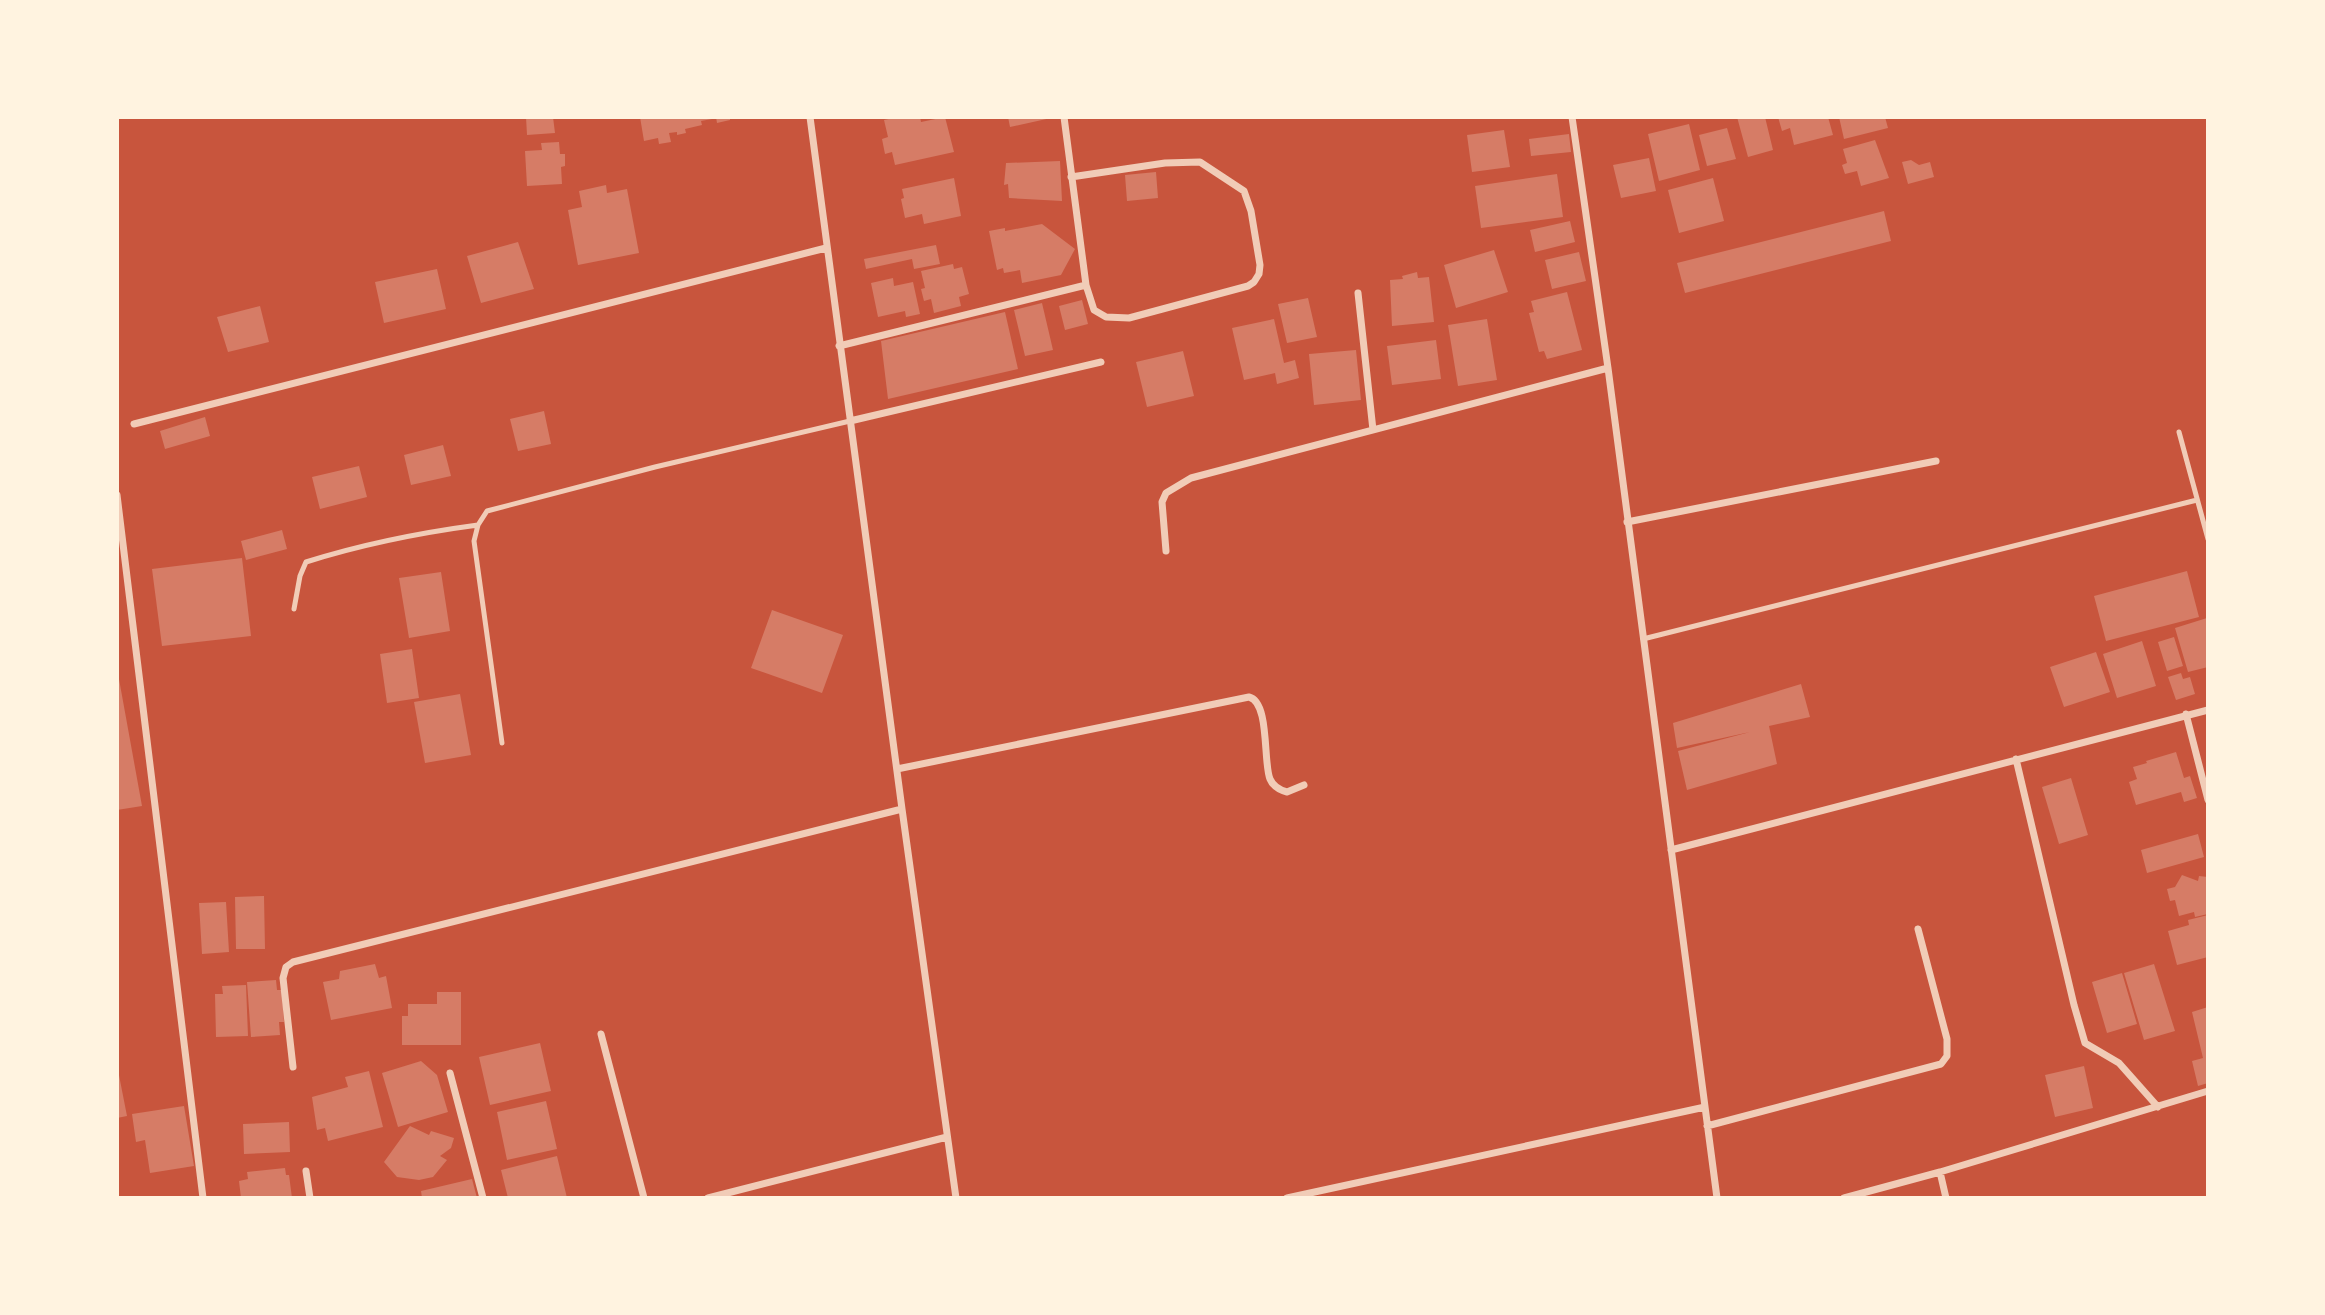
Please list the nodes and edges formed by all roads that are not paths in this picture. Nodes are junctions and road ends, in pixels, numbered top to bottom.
1 (810, 117) edge
2 (1065, 117) edge
3 (1572, 117) edge
4 (1071, 177) junction
5 (826, 248) junction
6 (1086, 285) junction
7 (1358, 293) dead end
8 (839, 346) junction
9 (1101, 362) dead end
10 (1608, 368) junction
11 (850, 421) junction
12 (134, 424) dead end
13 (1373, 430) junction
14 (2179, 432) dead end
15 (1936, 461) dead end
16 (117, 495) edge
17 (2197, 500) junction
18 (1627, 522) junction
19 (478, 525) junction
20 (2208, 539) edge
21 (1166, 551) dead end
22 (294, 609) dead end
23 (1643, 639) junction
24 (2208, 710) edge
25 (2186, 714) junction
26 (502, 743) dead end
27 (2016, 759) junction
28 (897, 769) junction
29 (1304, 785) dead end
30 (2208, 800) edge
31 (902, 809) junction
32 (1671, 850) junction
33 (1918, 929) dead end
34 (601, 1034) dead end
35 (293, 1067) dead end
36 (450, 1073) dead end
37 (2208, 1091) edge
38 (2158, 1107) junction
39 (1705, 1108) junction
40 (1707, 1126) junction
41 (947, 1137) junction
42 (306, 1171) dead end
43 (1940, 1172) junction
44 (203, 1198) edge
45 (310, 1198) edge
46 (483, 1198) edge
47 (644, 1198) edge
48 (708, 1198) edge
49 (956, 1198) edge
50 (1287, 1198) edge
51 (1717, 1198) edge
52 (1844, 1198) edge
53 (1946, 1198) edge

1 - 5 street
2 - 4 street
3 - 10 street
4 - 6 street
4 - 6 street
5 - 8 street
5 - 12 street
6 - 8 street
7 - 13 street
8 - 11 street
9 - 11 street
10 - 13 street
10 - 18 street
11 - 19 lane
11 - 28 street
13 - 21 street
14 - 17 lane
15 - 18 street
16 - 44 street
17 - 20 lane
17 - 23 lane
18 - 23 street
19 - 22 lane
19 - 26 lane
23 - 32 street
24 - 25 street
25 - 27 street
25 - 30 street
27 - 32 street
27 - 38 street
28 - 29 street
28 - 31 street
31 - 35 street
31 - 41 street
32 - 39 street
33 - 40 street
34 - 47 street
36 - 46 street
37 - 38 street
38 - 43 street
39 - 40 street
39 - 50 street
40 - 51 street
41 - 48 street
41 - 49 street
42 - 45 street
43 - 52 street
43 - 53 street

